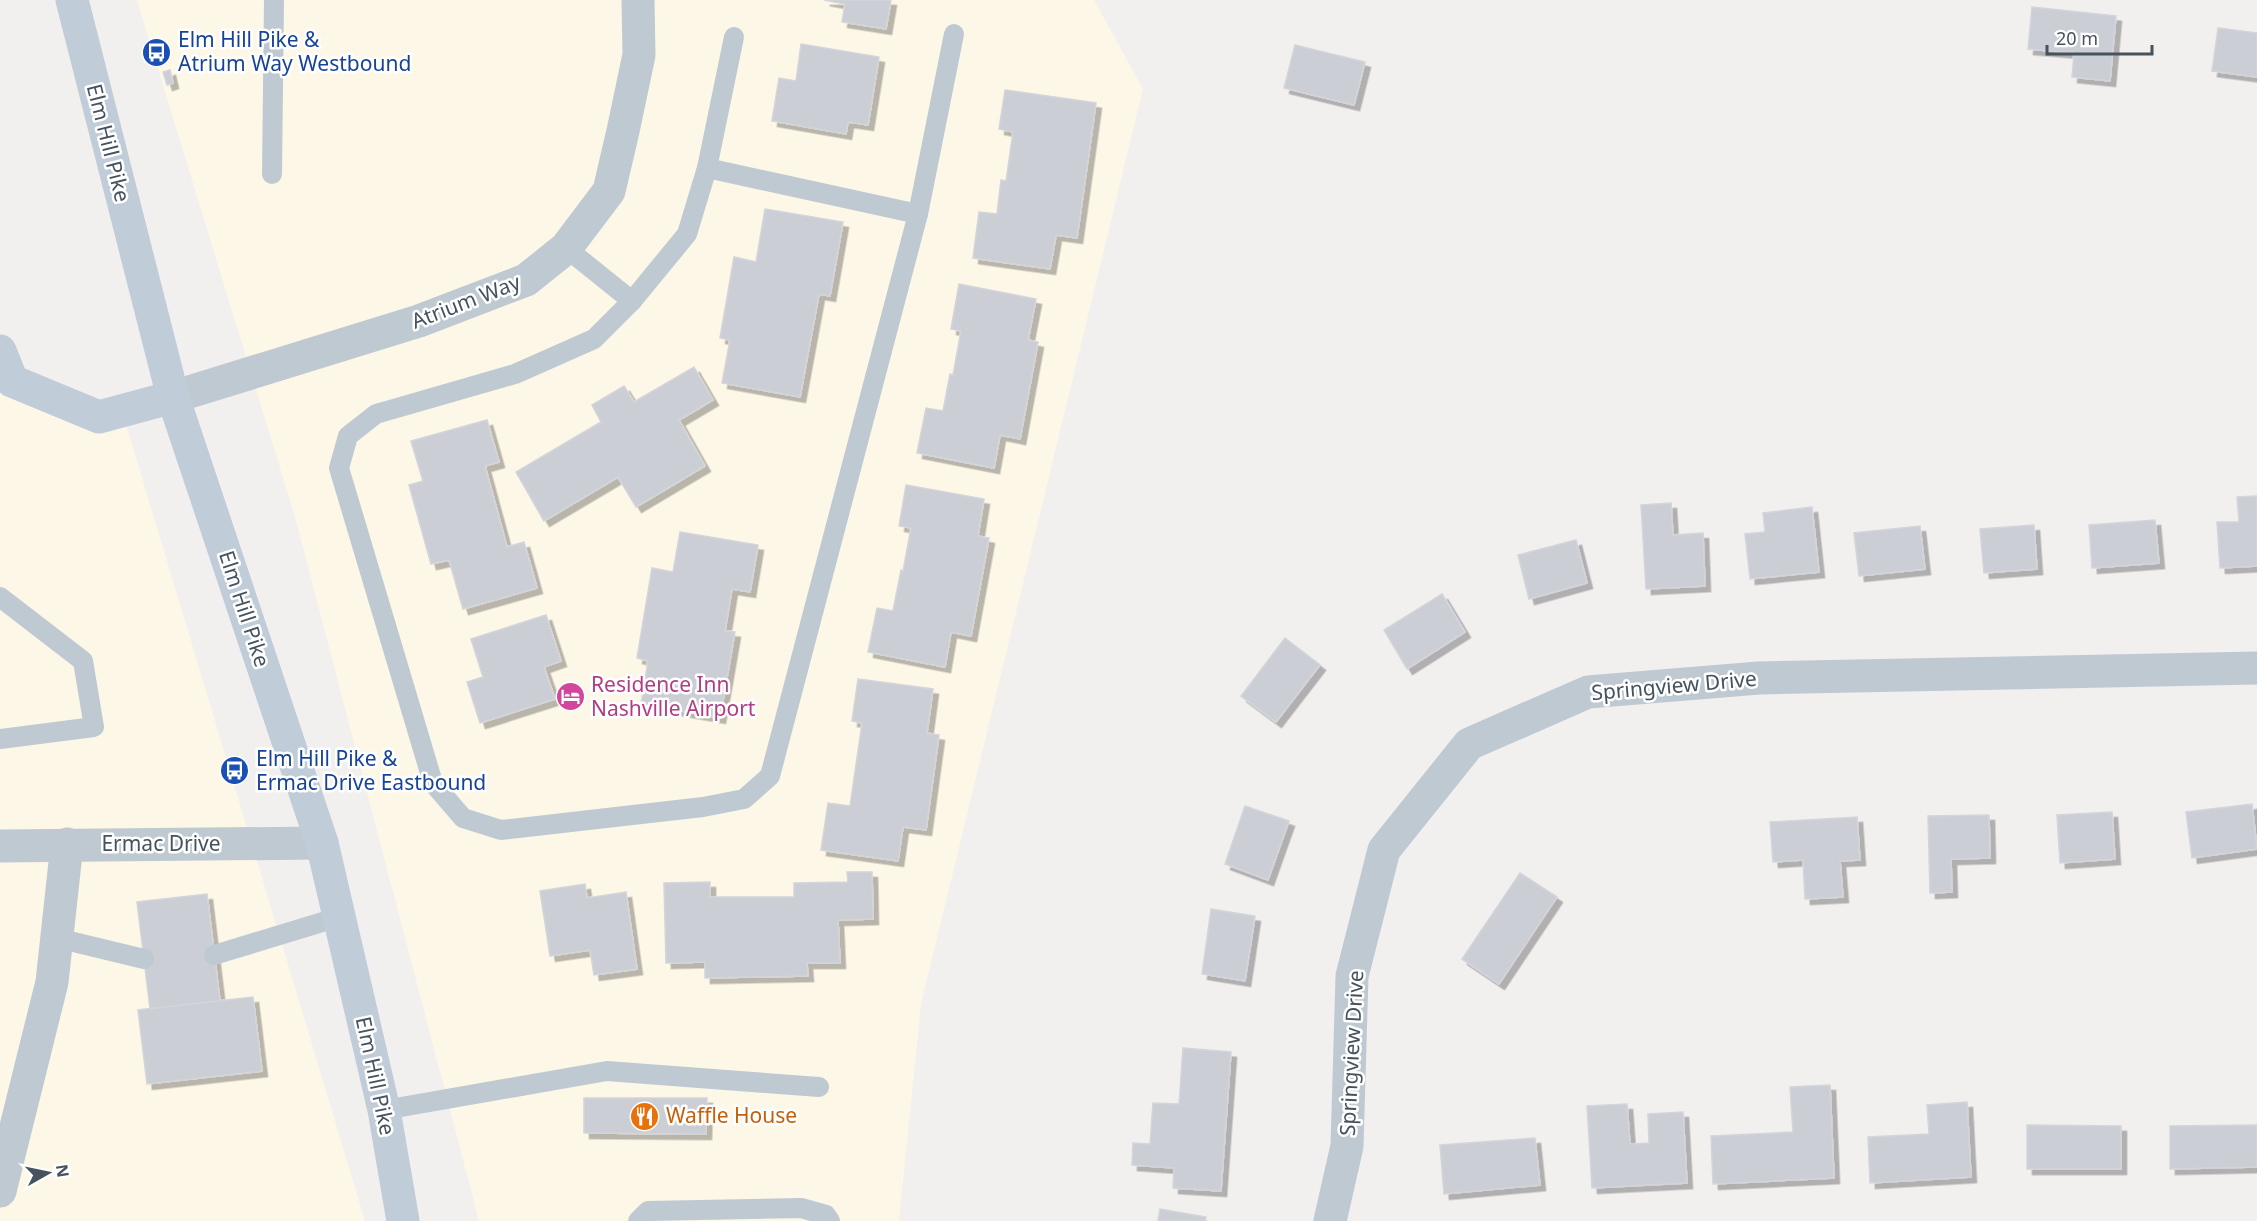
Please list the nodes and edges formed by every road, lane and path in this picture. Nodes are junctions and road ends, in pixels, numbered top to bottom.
1 (274, 0) edge
2 (638, 0) edge
3 (78, 2) edge
4 (954, 34) dead end
5 (734, 37) dead end
6 (707, 168) junction
7 (272, 174) dead end
8 (918, 214) junction
9 (566, 248) junction
10 (632, 302) junction
11 (0, 351) edge
12 (173, 397) junction
13 (0, 597) edge
14 (2257, 668) edge
15 (0, 739) edge
16 (322, 843) junction
17 (67, 844) junction
18 (0, 846) edge
19 (339, 917) junction
20 (57, 938) junction
21 (214, 955) dead end
22 (144, 959) dead end
23 (819, 1087) dead end
24 (384, 1110) junction
25 (0, 1191) edge
26 (403, 1221) edge
27 (638, 1221) edge
28 (830, 1221) edge
29 (1330, 1221) edge

1 - 7 lane
2 - 9 street, Atrium Way
3 - 12 main road, Elm Hill Pike
4 - 8 lane
5 - 6 lane
6 - 8 lane
6 - 10 lane
8 - 10 lane
9 - 10 lane
9 - 12 street, Atrium Way
11 - 12 main road
12 - 16 main road, Elm Hill Pike
13 - 15 lane
14 - 29 street, Springview Drive
16 - 17 street, Ermac Drive
16 - 19 main road, Elm Hill Pike
17 - 18 street, Ermac Drive
17 - 20 street
19 - 21 lane
19 - 24 main road, Elm Hill Pike
20 - 22 lane
20 - 25 street
23 - 24 lane
24 - 26 main road, Elm Hill Pike
27 - 28 lane

